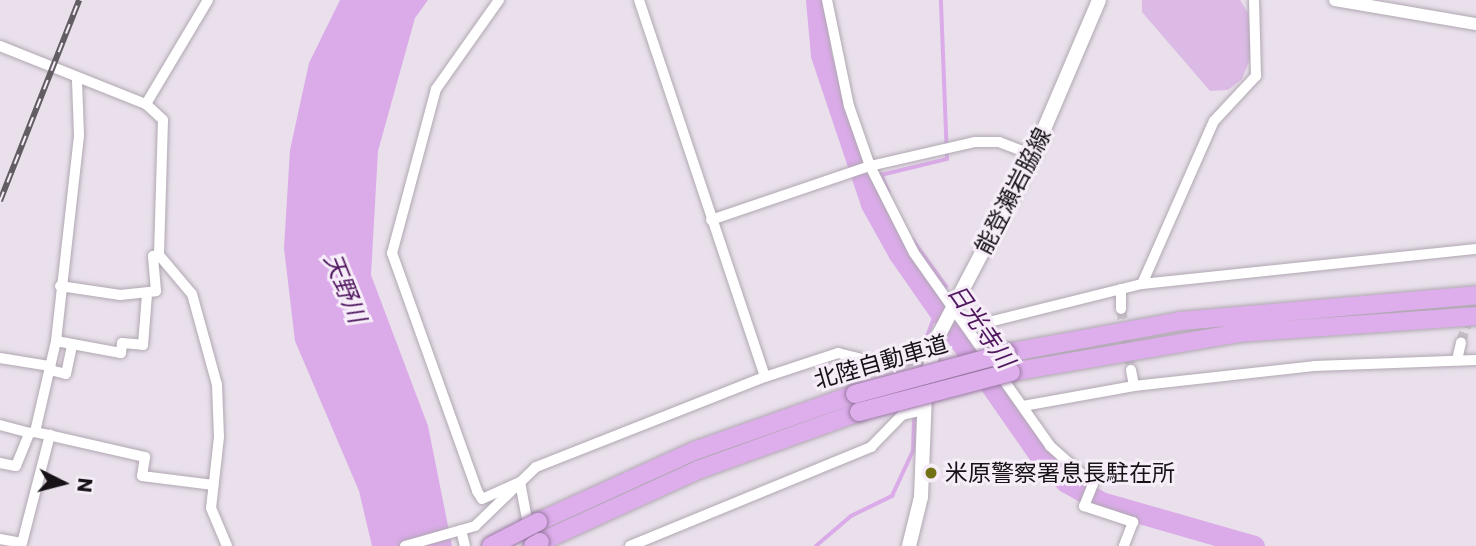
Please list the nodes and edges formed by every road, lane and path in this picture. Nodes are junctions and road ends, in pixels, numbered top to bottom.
1 (208, 0) edge
2 (499, 0) edge
3 (639, 0) edge
4 (827, 0) edge
5 (1099, 0) edge
6 (1254, 0) edge
7 (1335, 0) edge
8 (1476, 24) edge
9 (0, 46) edge
10 (77, 79) junction
11 (146, 104) junction
12 (1033, 155) junction
13 (870, 166) junction
14 (711, 220) junction
15 (1476, 249) edge
16 (159, 255) junction
17 (1142, 285) junction
18 (60, 286) junction
19 (1121, 289) junction
20 (147, 293) junction
21 (1476, 295) edge
22 (952, 308) junction
23 (1121, 309) tunnel mouth
24 (1476, 316) edge
25 (969, 327) junction
26 (56, 341) junction
27 (1461, 342) tunnel mouth
28 (72, 345) junction
29 (930, 355) junction
30 (0, 358) edge
31 (1457, 360) junction
32 (1476, 360) edge
33 (50, 368) junction
34 (1131, 370) tunnel mouth
35 (765, 377) junction
36 (1134, 386) junction
37 (1023, 407) junction
38 (924, 410) junction
39 (0, 425) edge
40 (32, 432) junction
41 (50, 435) junction
42 (0, 463) edge
43 (520, 482) junction
44 (213, 485) junction
45 (461, 530) junction
46 (0, 539) edge
47 (535, 545) edge
48 (227, 546) edge
49 (405, 546) edge
50 (465, 546) edge
51 (491, 546) edge
52 (630, 546) edge
53 (909, 546) edge
54 (1124, 546) edge

1 - 11 street
2 - 43 street
3 - 14 street
4 - 13 street
5 - 12 main road, 能登瀬岩脇線
6 - 17 street
7 - 8 street
9 - 10 street
10 - 11 street
10 - 18 street
11 - 16 street
12 - 13 street
12 - 22 main road, 能登瀬岩脇線
13 - 14 street
13 - 22 street
14 - 35 street
15 - 17 street
16 - 20 street
16 - 44 street
17 - 19 street
18 - 20 street
18 - 26 street
19 - 23 street
19 - 25 street
20 - 28 street
21 - 51 highway, 北陸自動車道, bridge
22 - 25 street
22 - 29 main road, 能登瀬岩脇線
24 - 47 highway, 北陸自動車道, bridge
25 - 37 street
26 - 28 street
26 - 33 street
27 - 31 street
28 - 33 street
29 - 35 street
29 - 38 main road, 能登瀬岩脇線
30 - 33 street
31 - 32 street
31 - 36 street
33 - 40 street
34 - 36 street
35 - 43 street
36 - 37 street
37 - 54 street
38 - 52 street
38 - 53 main road, 能登瀬岩脇線
39 - 40 street
40 - 41 street
40 - 42 street
41 - 44 street
41 - 46 street
43 - 45 street
43 - 47 street
44 - 48 street
45 - 49 street
45 - 50 street

